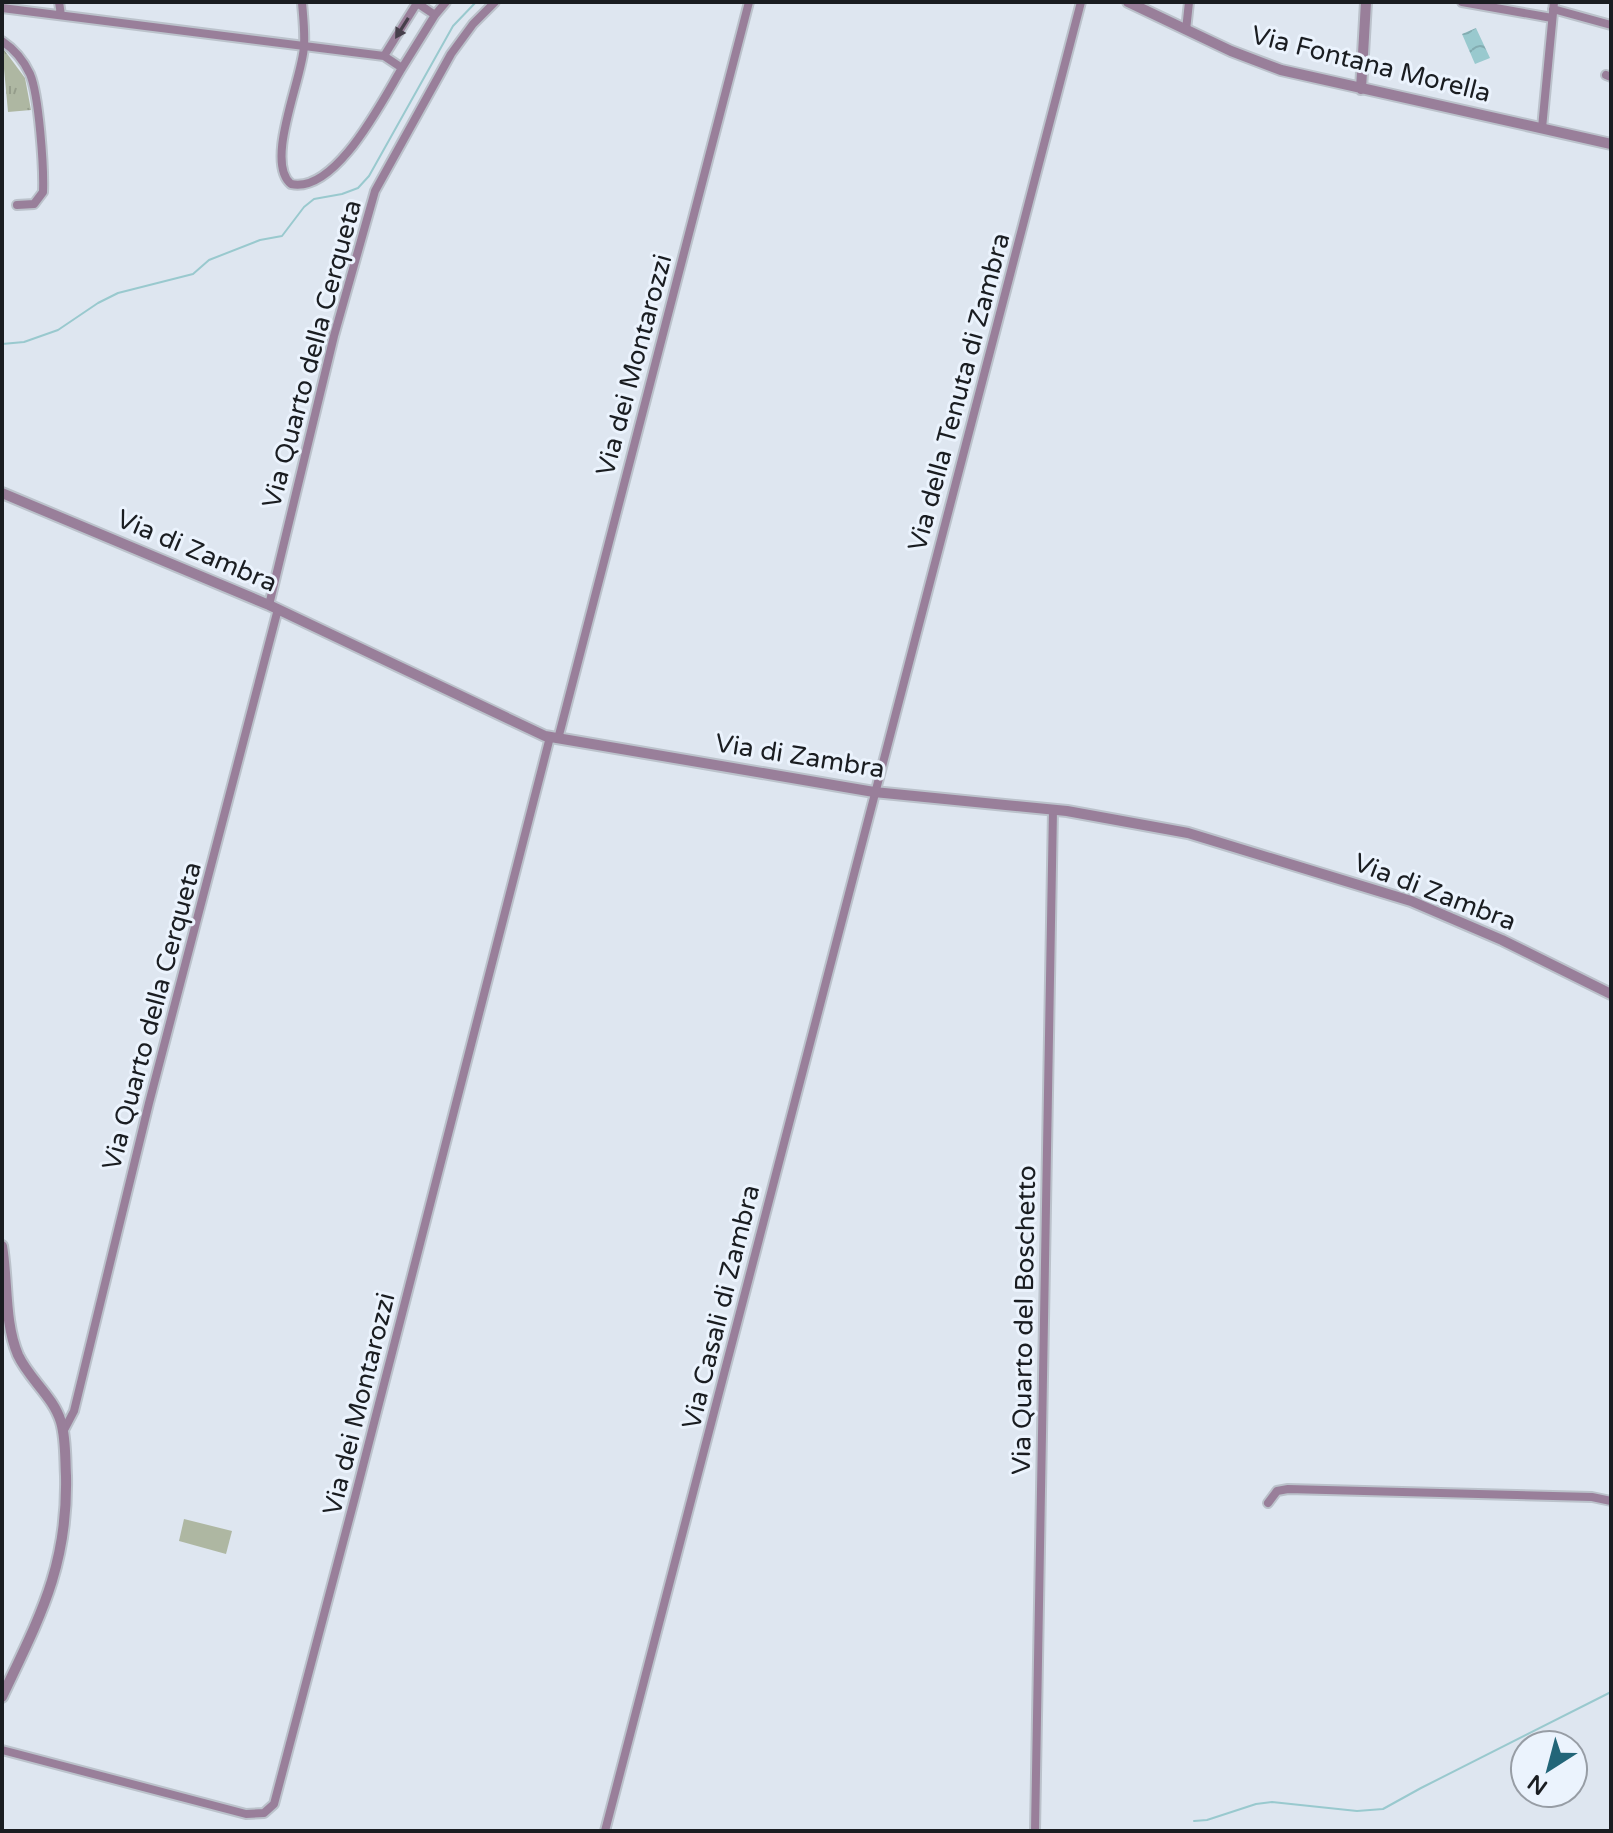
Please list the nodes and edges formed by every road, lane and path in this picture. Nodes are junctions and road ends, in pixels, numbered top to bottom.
1 (59, 2) edge
2 (302, 2) edge
3 (446, 2) edge
4 (495, 2) edge
5 (749, 2) edge
6 (1081, 2) edge
7 (1128, 2) edge
8 (1189, 2) edge
9 (1366, 2) edge
10 (1462, 2) edge
11 (417, 3) edge
12 (2, 8) edge
13 (1553, 10) edge
14 (61, 15) junction
15 (435, 15) junction
16 (1611, 25) edge
17 (1186, 30) junction
18 (2, 41) edge
19 (304, 47) junction
20 (384, 56) junction
21 (402, 68) junction
22 (1361, 89) junction
23 (1542, 128) junction
24 (1611, 144) edge
25 (17, 205) dead end
26 (2, 493) edge
27 (274, 607) junction
28 (554, 738) junction
29 (874, 792) junction
30 (1053, 809) junction
31 (1611, 994) edge
32 (2, 1246) edge
33 (63, 1432) junction
34 (1611, 1501) edge
35 (1268, 1503) dead end
36 (2, 1697) edge
37 (2, 1750) edge
38 (605, 1831) edge
39 (1035, 1831) edge

1 - 14 street
2 - 19 street
3 - 15 street
4 - 27 street, Via Quarto della Cerqueta
5 - 28 street, Via dei Montarozzi
6 - 29 street, Via della Tenuta di Zambra
7 - 17 street, Via Fontana Morella
8 - 17 street
9 - 22 street
10 - 13 street
11 - 15 street
11 -> 20 street
12 - 14 street
13 - 16 street
13 - 23 street
14 - 19 street
15 - 21 street
17 - 22 street, Via Fontana Morella
18 - 25 street
19 - 20 street
19 - 21 street
20 - 21 street
22 - 23 street, Via Fontana Morella
23 - 24 street, Via Fontana Morella
26 - 27 street, Via di Zambra
27 - 28 street, Via di Zambra
27 - 33 street, Via Quarto della Cerqueta
28 - 29 street, Via di Zambra
28 - 37 street, Via dei Montarozzi
29 - 30 street, Via di Zambra
29 - 38 street, Via Casali di Zambra
30 - 31 street, Via di Zambra
30 - 39 street, Via Quarto del Boschetto
32 - 33 street
33 - 36 street
34 - 35 street

